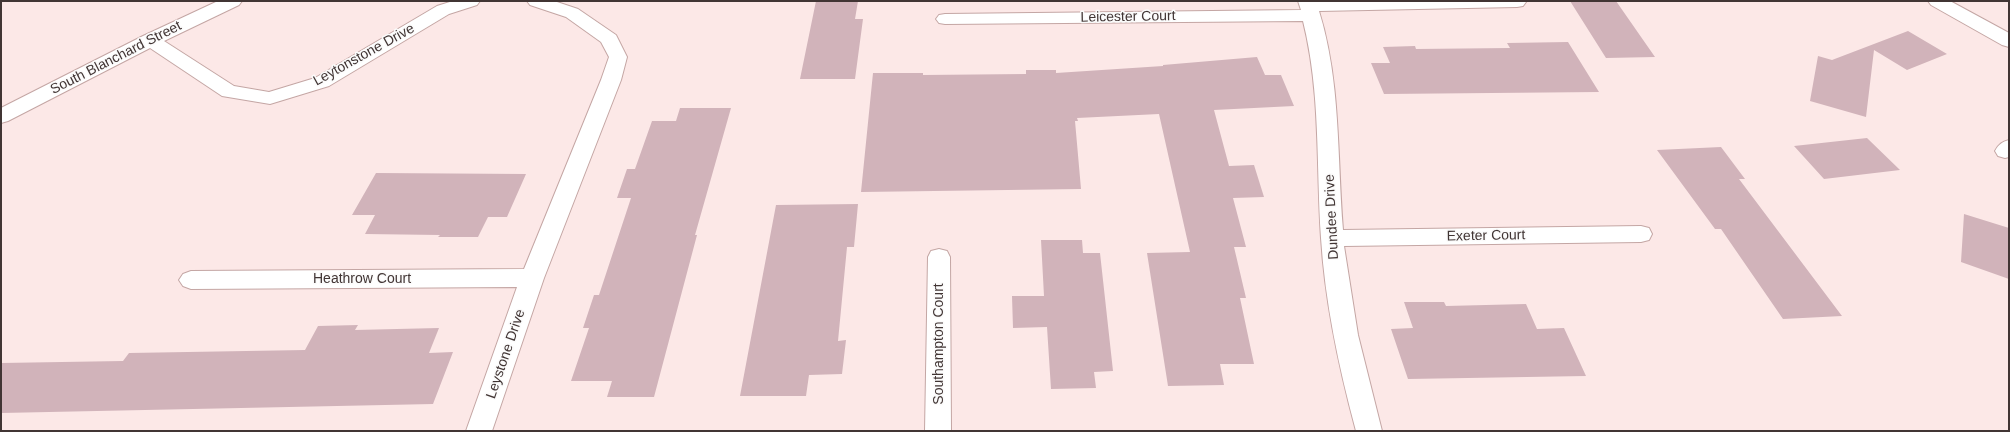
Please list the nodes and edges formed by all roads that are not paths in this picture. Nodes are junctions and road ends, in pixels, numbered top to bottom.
1 (217, 1) edge
2 (233, 1) edge
3 (471, 1) edge
4 (536, 1) edge
5 (1936, 1) edge
6 (1517, 2) edge
7 (1309, 8) edge
8 (945, 19) dead end
9 (183, 24) junction
10 (150, 40) junction
11 (2009, 41) edge
12 (1, 116) edge
13 (1640, 234) dead end
14 (1332, 238) junction
15 (939, 258) dead end
16 (532, 278) junction
17 (192, 280) dead end
18 (479, 431) edge
19 (938, 431) edge
20 (1369, 431) edge

1 - 9 street
2 - 9 street, South Blanchard Street
3 - 10 street, Leytonstone Drive
4 - 16 street
5 - 11 street
6 - 7 street, Leicester Court
7 - 8 street, Leicester Court
7 - 14 street, Dundee Drive
9 - 10 street, South Blanchard Street
10 - 12 street, South Blanchard Street
13 - 14 street, Exeter Court
14 - 20 street, Dundee Drive
15 - 19 street, Southampton Court
16 - 17 street, Heathrow Court
16 - 18 street, Leystone Drive

